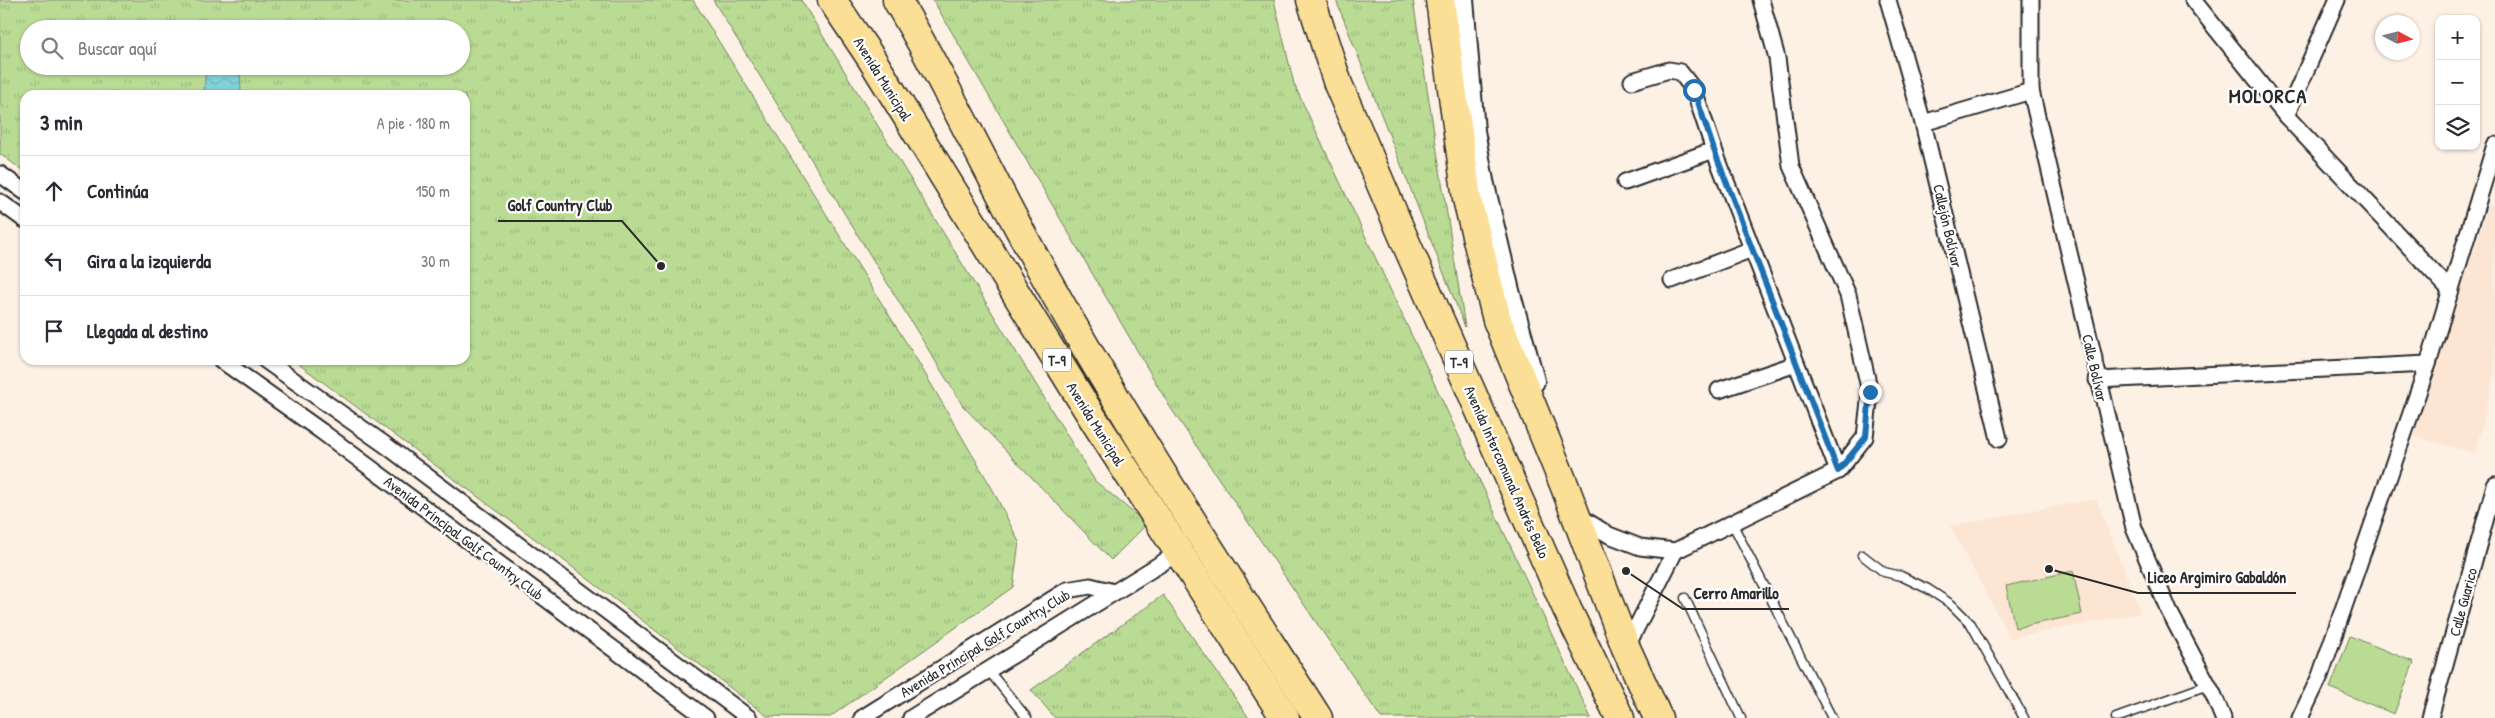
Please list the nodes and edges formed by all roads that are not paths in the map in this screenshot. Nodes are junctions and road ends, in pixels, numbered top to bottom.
1 (832, 0) edge
2 (897, 0) edge
3 (1311, 0) edge
4 (1440, 0) edge
5 (1462, 0) edge
6 (1761, 0) edge
7 (1888, 0) edge
8 (2031, 0) edge
9 (2194, 0) edge
10 (2337, 0) edge
11 (1632, 81) dead end
12 (2031, 91) junction
13 (2286, 116) junction
14 (1923, 124) junction
15 (2495, 146) edge
16 (1714, 150) junction
17 (0, 174) edge
18 (1626, 182) dead end
19 (20, 188) edge
20 (0, 202) edge
21 (20, 216) edge
22 (1752, 249) junction
23 (1672, 280) dead end
24 (2451, 291) junction
25 (1796, 364) junction
26 (2428, 364) junction
27 (228, 365) edge
28 (272, 365) edge
29 (2097, 380) junction
30 (1719, 390) dead end
31 (1998, 439) dead end
32 (1838, 471) junction
33 (2495, 485) edge
34 (1565, 487) junction
35 (1575, 514) junction
36 (1732, 523) junction
37 (1674, 551) junction
38 (1178, 553) junction
39 (1862, 555) dead end
40 (1114, 592) junction
41 (1684, 598) dead end
42 (1626, 648) junction
43 (988, 670) junction
44 (2208, 685) junction
45 (706, 718) edge
46 (750, 718) edge
47 (862, 718) edge
48 (911, 718) edge
49 (1027, 718) edge
50 (1285, 718) edge
51 (1318, 718) edge
52 (1620, 718) edge
53 (1658, 718) edge
54 (1741, 718) edge
55 (1832, 718) edge
56 (2024, 718) edge
57 (2116, 718) edge
58 (2223, 718) edge
59 (2300, 718) edge
60 (2430, 718) edge

1 - 38 highway, Avenida Municipal / T-9
2 - 51 highway, Avenida Municipal / T-9
3 - 52 highway, Avenida Intercomunal Andrés Bello / T-9
4 - 34 highway
5 - 34 main road
6 - 32 street
7 - 14 street, Callejón Bolívar
8 - 12 street, Calle Bolívar
9 - 13 street
10 - 13 street
11 - 16 street
12 - 14 street
12 - 29 street, Calle Bolívar
13 - 24 street
14 - 31 street, Callejón Bolívar
15 - 24 street
16 - 18 street
16 - 22 street
17 - 19 street
20 - 21 street
22 - 23 street
22 - 25 street
24 - 26 street
25 - 30 street
25 - 32 street
26 - 29 street
26 - 59 street
27 - 45 street, Avenida Principal Golf Country Club
28 - 46 street, Avenida Principal Golf Country Club
29 - 44 street, Calle Bolívar
32 - 36 street
33 - 60 street, Calle Guarico
34 - 35 highway
35 - 37 street
35 - 42 highway
36 - 37 street
36 - 55 lane
37 - 42 street
38 - 40 street
38 - 50 highway, Avenida Municipal / T-9
39 - 56 lane
40 - 43 street, Avenida Principal Golf Country Club
40 - 47 street, Avenida Principal Golf Country Club
41 - 54 lane
42 - 53 highway
43 - 48 street, Avenida Principal Golf Country Club
43 - 49 lane
44 - 57 lane
44 - 58 street, Calle Bolívar

